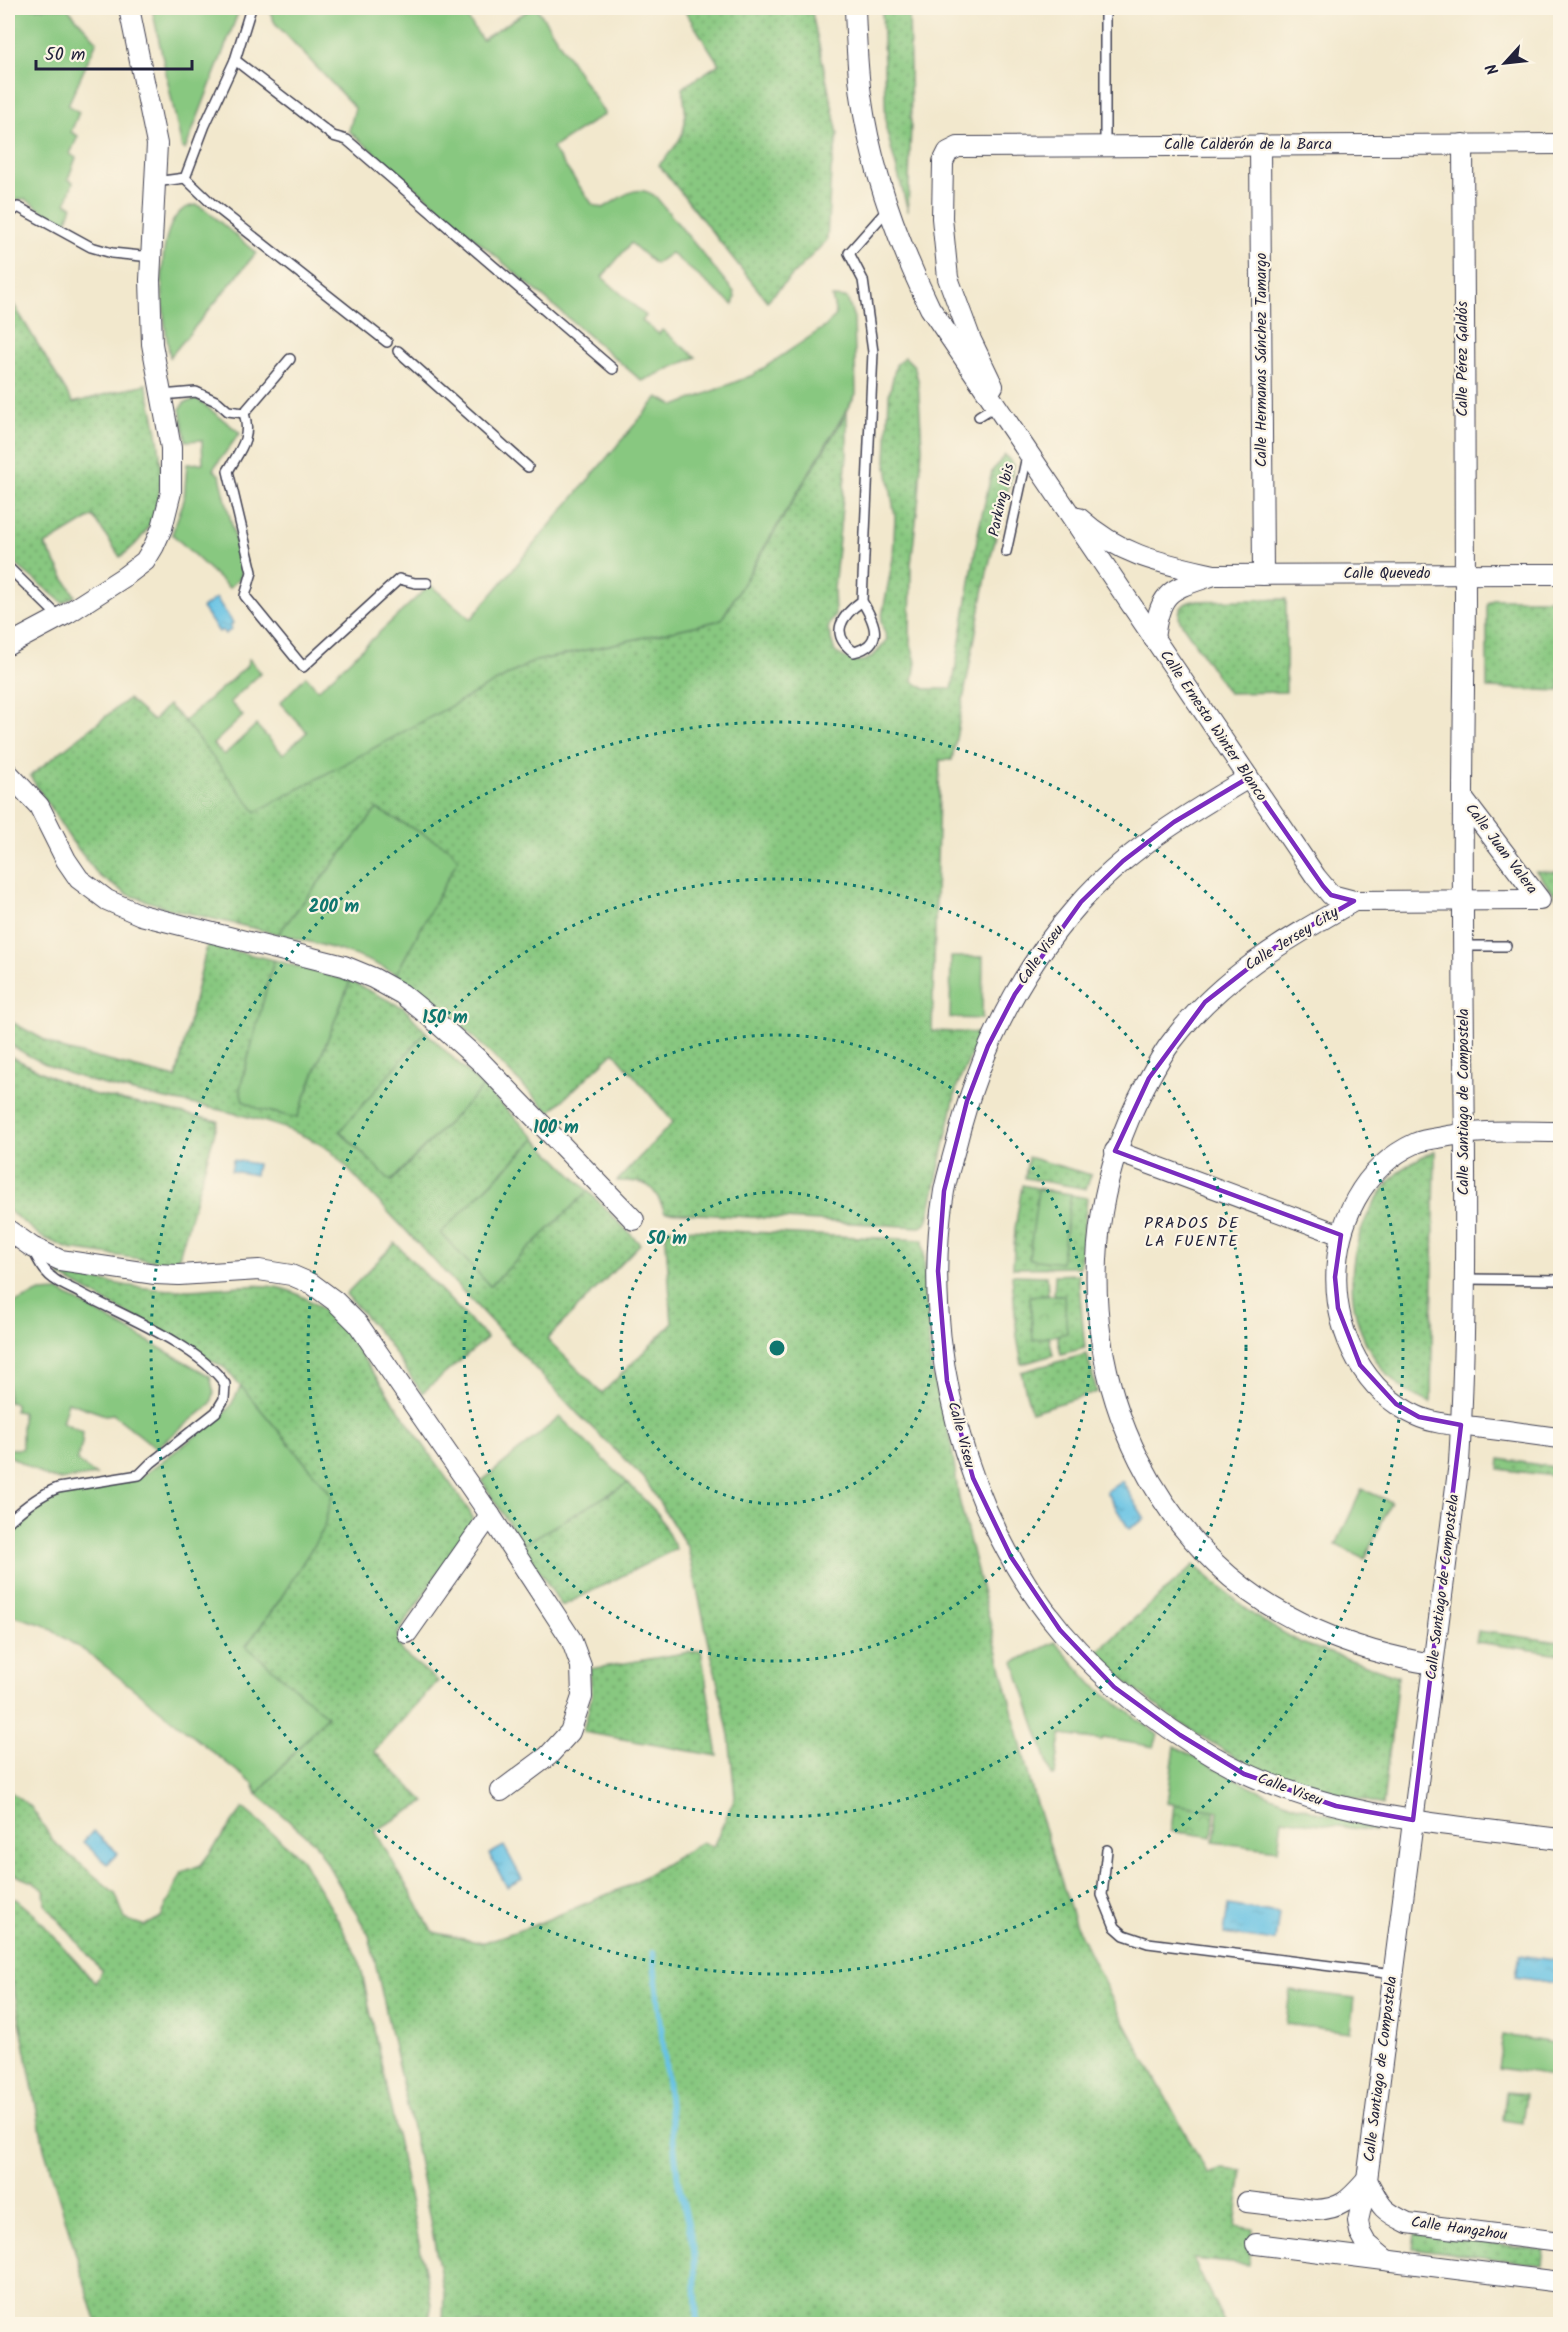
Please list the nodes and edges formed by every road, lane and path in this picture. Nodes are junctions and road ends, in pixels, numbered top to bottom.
1 (129, 8) edge
2 (251, 8) edge
3 (855, 8) edge
4 (1105, 8) edge
5 (235, 60) junction
6 (1463, 144) junction
7 (1560, 144) edge
8 (1260, 145) junction
9 (1105, 146) junction
10 (943, 162) joint
11 (185, 178) junction
12 (154, 182) junction
13 (888, 209) junction
14 (8, 214) edge
15 (151, 257) junction
16 (387, 342) dead end
17 (398, 351) dead end
18 (290, 358) dead end
19 (613, 369) dead end
20 (162, 395) junction
21 (244, 413) junction
22 (1025, 450) junction
23 (528, 467) dead end
24 (1058, 499) junction
25 (1006, 552) dead end
26 (8, 567) edge
27 (1214, 574) junction
28 (1263, 574) junction
29 (1465, 574) junction
30 (1560, 574) edge
31 (427, 583) dead end
32 (862, 601) junction
33 (59, 617) junction
34 (1154, 639) junction
35 (8, 645) edge
36 (8, 773) edge
37 (1248, 778) junction
38 (1464, 800) junction
39 (1463, 900) junction
40 (1354, 901) junction
41 (1463, 946) junction
42 (1506, 946) dead end
43 (1464, 1132) junction
44 (1560, 1132) edge
45 (1116, 1151) junction
46 (634, 1220) dead end
47 (8, 1230) edge
48 (1341, 1235) junction
49 (32, 1247) junction
50 (1465, 1279) junction
51 (1560, 1280) edge
52 (1461, 1425) junction
53 (1560, 1438) edge
54 (490, 1515) junction
55 (8, 1522) edge
56 (407, 1633) dead end
57 (1432, 1664) junction
58 (501, 1791) dead end
59 (1413, 1820) junction
60 (1560, 1839) edge
61 (1107, 1850) dead end
62 (1394, 1974) junction
63 (1367, 2180) junction
64 (1246, 2202) dead end
65 (1560, 2242) edge
66 (1256, 2244) dead end
67 (1385, 2259) junction
68 (1560, 2282) edge

1 - 12 street
2 - 5 lane
3 - 13 street, Calle Ernesto Winter Blanco
4 - 9 lane
5 - 11 lane
5 - 19 lane
6 - 7 street, Calle Calderón de la Barca
6 - 8 street, Calle Calderón de la Barca
6 - 29 street, Calle Pérez Galdós
8 - 9 street, Calle Calderón de la Barca
8 - 28 street, Calle Hermanas Sánchez Tamargo
9 - 10 street, Calle Calderón de la Barca
10 - 22 street, Calle Ernesto Winter Blanco
11 - 12 lane
11 - 16 lane
12 - 15 street
13 - 22 street, Calle Ernesto Winter Blanco
13 - 32 lane
14 - 15 lane
15 - 20 street
17 - 23 lane
18 - 21 lane
20 - 21 lane
20 - 33 street
21 - 31 lane
22 - 24 street, Calle Ernesto Winter Blanco
22 - 25 lane, Parking Ibis
24 - 27 street, Calle Quevedo
24 - 34 street, Calle Ernesto Winter Blanco
26 - 33 lane
27 - 28 street, Calle Quevedo
27 - 34 street, Calle Quevedo
28 - 29 street, Calle Quevedo
29 - 30 street, Calle Quevedo
29 - 38 street, Calle Juan Valera
32 - 32 lane
33 - 35 street
34 - 37 street, Calle Ernesto Winter Blanco
36 - 46 street
37 - 40 street, Calle Ernesto Winter Blanco
37 - 59 street, Calle Viseu
38 - 39 street, Calle Juan Valera
38 - 39 street, Calle Juan Valera
39 - 40 street, Calle Ernesto Winter Blanco
39 - 41 street, Calle Santiago de Compostela
40 - 45 street, Calle Jersey City
41 - 42 lane
41 - 43 street, Calle Santiago de Compostela
43 - 44 street
43 - 48 street
43 - 50 street, Calle Santiago de Compostela
45 - 48 street
45 - 57 street, Calle Jersey City
47 - 49 street
48 - 52 street
49 - 54 street
49 - 55 lane
50 - 51 lane
50 - 52 street, Calle Santiago de Compostela
52 - 53 street
52 - 57 street, Calle Santiago de Compostela
54 - 56 street
54 - 58 street
57 - 59 street, Calle Santiago de Compostela
59 - 60 street, Calle Viseu
59 - 62 street, Calle Santiago de Compostela
61 - 62 lane
62 - 63 street, Calle Santiago de Compostela
63 - 64 street
63 - 65 street, Calle Hangzhou
63 - 67 street, Calle Santiago de Compostela
66 - 67 street
67 - 68 street

